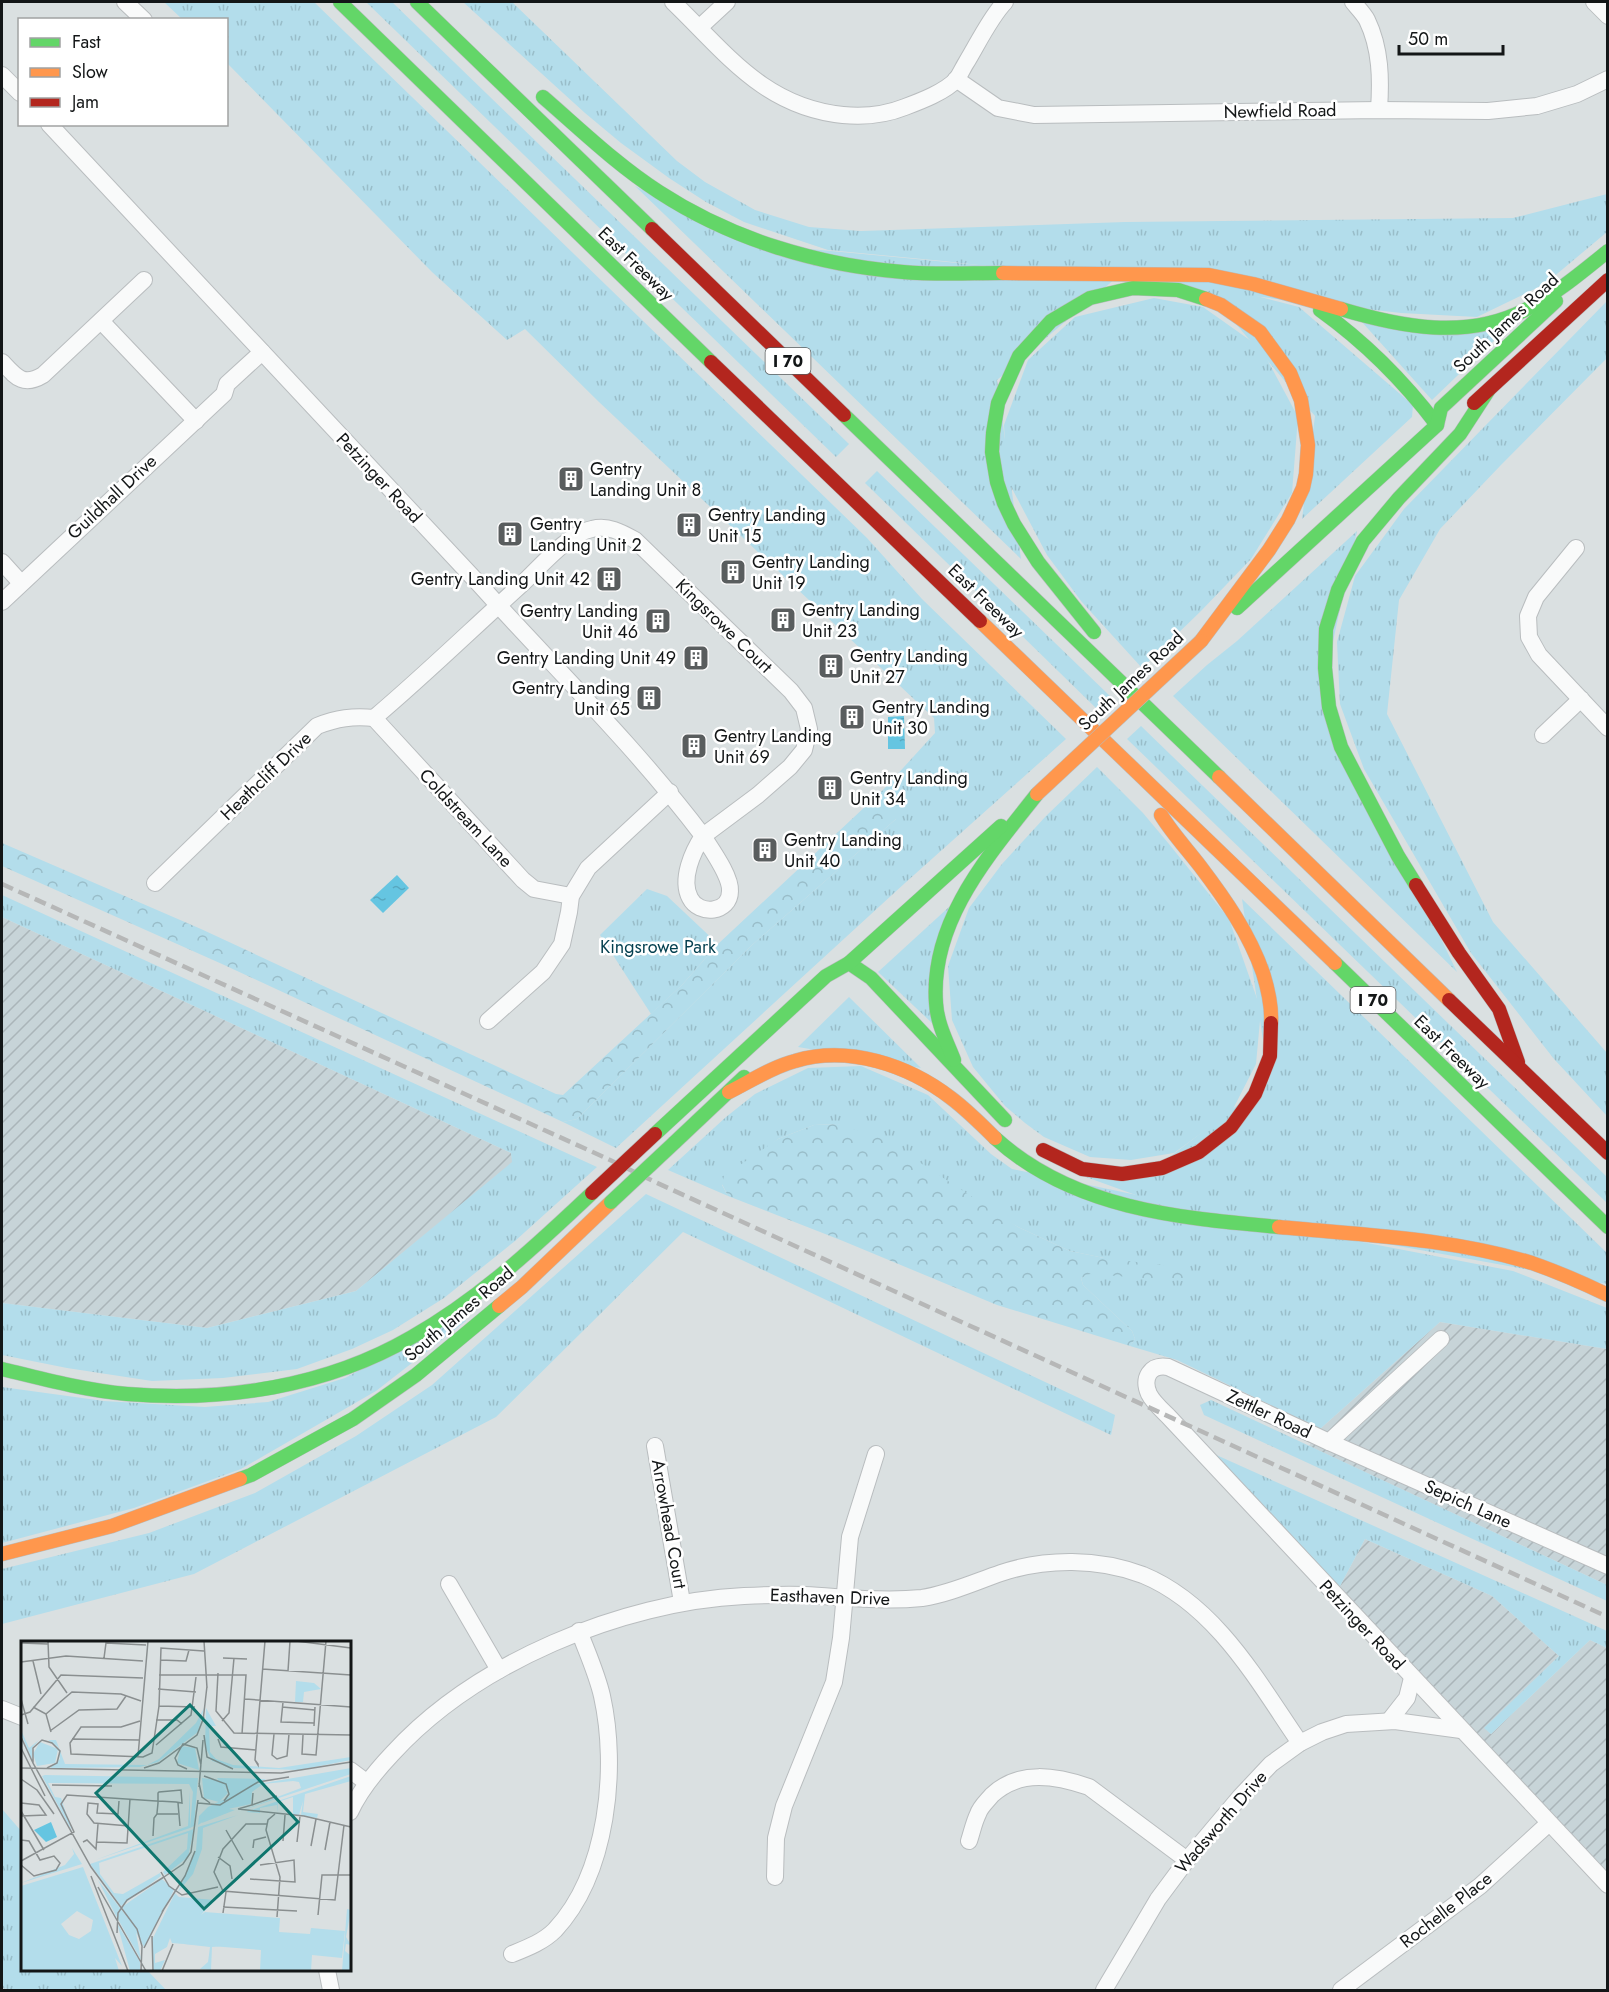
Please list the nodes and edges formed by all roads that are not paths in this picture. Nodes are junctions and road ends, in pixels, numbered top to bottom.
1 (125, 2) edge
2 (340, 2) edge
3 (417, 2) edge
4 (673, 2) edge
5 (727, 2) edge
6 (1005, 2) edge
7 (1353, 2) edge
8 (1594, 2) edge
9 (1608, 16) edge
10 (142, 18) edge
11 (700, 27) junction
12 (465, 48) junction
13 (508, 69) dead end
14 (2, 75) edge
15 (956, 79) junction
16 (1608, 79) edge
17 (535, 89) dead end
18 (18, 91) edge
19 (1379, 110) junction
20 (51, 126) edge
21 (1608, 252) edge
22 (144, 280) dead end
23 (1608, 280) edge
24 (1304, 299) junction
25 (101, 321) junction
26 (266, 356) junction
27 (2, 362) edge
28 (1488, 391) junction
29 (196, 421) junction
30 (1437, 425) junction
31 (1576, 548) dead end
32 (2, 562) edge
33 (21, 583) junction
34 (2, 602) edge
35 (498, 605) junction
36 (1201, 641) junction
37 (1112, 674) junction
38 (1581, 699) junction
39 (374, 718) junction
40 (1608, 728) edge
41 (1543, 735) dead end
42 (1138, 773) junction
43 (670, 792) junction
44 (1037, 794) junction
45 (703, 836) joint
46 (155, 883) dead end
47 (571, 896) junction
48 (849, 963) junction
49 (838, 985) dead end
50 (860, 988) dead end
51 (488, 1021) dead end
52 (762, 1059) dead end
53 (935, 1071) dead end
54 (1521, 1071) junction
55 (960, 1074) junction
56 (729, 1092) junction
57 (965, 1109) junction
58 (1018, 1131) dead end
59 (1034, 1143) dead end
60 (1608, 1153) edge
61 (1608, 1227) edge
62 (1608, 1295) edge
63 (1441, 1339) dead end
64 (1168, 1367) joint
65 (2, 1369) edge
66 (1329, 1442) junction
67 (655, 1446) dead end
68 (876, 1454) dead end
69 (2, 1554) edge
70 (1608, 1566) edge
71 (449, 1584) dead end
72 (845, 1598) junction
73 (682, 1602) junction
74 (579, 1631) junction
75 (498, 1670) junction
76 (1412, 1678) junction
77 (2, 1709) edge
78 (21, 1717) edge
79 (1389, 1721) junction
80 (1461, 1730) junction
81 (1300, 1743) junction
82 (351, 1771) edge
83 (366, 1782) junction
84 (351, 1810) edge
85 (1548, 1824) junction
86 (969, 1841) dead end
87 (1187, 1860) junction
88 (776, 1877) dead end
89 (1608, 1885) edge
90 (512, 1954) dead end
91 (327, 1971) edge
92 (331, 1990) edge
93 (1104, 1990) edge
94 (1341, 1990) edge

1 - 10 street
2 - 42 main road, East Freeway / I 70
3 - 12 main road, East Freeway / I 70
4 - 11 street
5 - 11 street
6 - 15 street
7 - 19 street
8 - 9 street
11 - 15 street
12 - 13 main road
12 - 37 main road, East Freeway / I 70
14 - 18 street
15 - 19 street, Newfield Road
16 - 19 street, Newfield Road
17 - 24 main road
20 - 26 street, Petzinger Road
21 - 24 main road
21 - 30 main road, South James Road
22 - 25 street
23 - 28 main road, South James Road
24 - 30 main road
25 - 27 street
25 - 29 street
26 - 29 street, Guildhall Drive
26 - 35 street, Petzinger Road
28 - 30 main road, South James Road
28 - 54 main road
29 - 33 street, Guildhall Drive
30 - 36 main road, South James Road
31 - 38 street
32 - 33 street
33 - 34 street, Guildhall Drive
35 - 39 street
35 - 43 street, Petzinger Road
35 - 45 street, Kingsrowe Court
36 - 37 main road
36 - 44 main road, South James Road, bridge
37 - 54 main road, East Freeway / I 70
38 - 40 street
38 - 41 street
39 - 46 street, Heathcliff Drive
39 - 47 street, Coldstream Lane
42 - 59 main road
42 - 61 main road, East Freeway / I 70
43 - 45 street, Petzinger Road
43 - 47 street
44 - 48 main road, South James Road
44 - 55 main road
47 - 51 street
48 - 49 main road, South James Road
48 - 50 main road
48 - 55 main road
48 - 65 main road, South James Road, bridge
52 - 56 main road, South James Road
53 - 57 main road
54 - 60 main road, East Freeway / I 70
55 - 58 main road
56 - 57 main road
56 - 69 main road, South James Road, bridge
57 - 62 main road
63 - 66 street, Zettler Road
64 - 66 street, Zettler Road
64 - 76 street, Petzinger Road
66 - 70 street, Sepich Lane
67 - 73 street, Arrowhead Court
68 - 72 street
71 - 75 street
72 - 73 street, Easthaven Drive
72 - 81 street, Easthaven Drive
72 - 88 street
73 - 74 street, Easthaven Drive
74 - 75 street, Easthaven Drive
74 - 90 street
75 - 83 street, Easthaven Drive
76 - 79 street
76 - 80 street, Petzinger Road
77 - 78 street
79 - 80 street, Wadsworth Drive
79 - 81 street, Wadsworth Drive
80 - 85 street, Petzinger Road
81 - 87 street, Wadsworth Drive
82 - 83 street
83 - 84 street, Easthaven Drive
85 - 89 street, Petzinger Road
85 - 94 street, Rochelle Place
86 - 87 street
87 - 93 street, Wadsworth Drive
91 - 92 street

